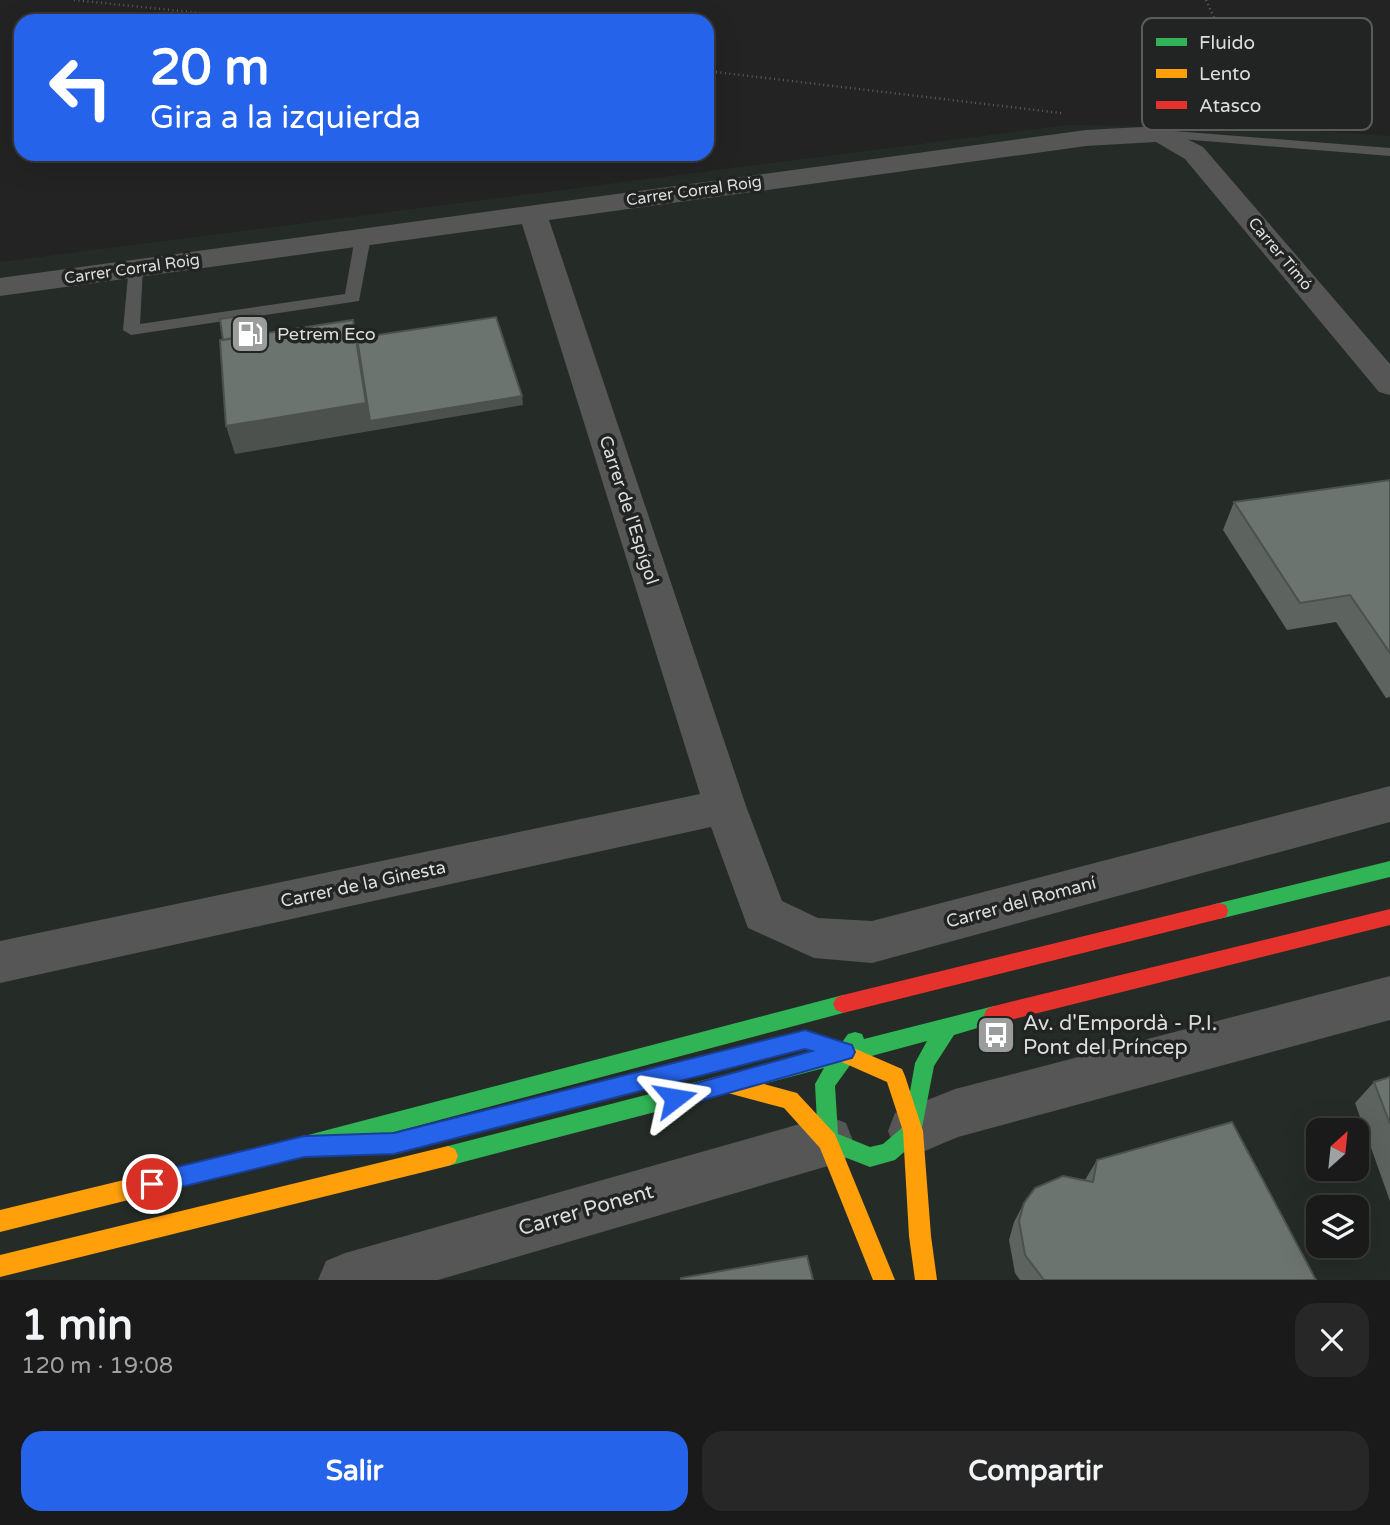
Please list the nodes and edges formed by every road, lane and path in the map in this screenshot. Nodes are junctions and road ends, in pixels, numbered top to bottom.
1 (74, 0) edge
2 (1206, 0) edge
3 (210, 14) edge
4 (1214, 18) edge
5 (714, 72) edge
6 (1069, 114) dead end
7 (1258, 130) edge
8 (1161, 134) junction
9 (1262, 142) junction
10 (1390, 152) edge
11 (533, 213) junction
12 (363, 237) junction
13 (135, 268) junction
14 (0, 287) edge
15 (1390, 385) edge
16 (1390, 804) edge
17 (725, 807) junction
18 (1390, 869) edge
19 (1220, 913) junction
20 (1390, 917) edge
21 (1153, 943) dead end
22 (0, 962) edge
23 (1390, 998) edge
24 (947, 1028) junction
25 (865, 1029) dead end
26 (818, 1044) dead end
27 (845, 1052) junction
28 (729, 1084) junction
29 (913, 1131) junction
30 (828, 1141) junction
31 (381, 1144) dead end
32 (304, 1146) junction
33 (0, 1221) edge
34 (0, 1266) edge
35 (345, 1280) edge
36 (884, 1280) edge
37 (926, 1280) edge

1 - 3 path
2 - 4 path
5 - 6 path
7 - 9 path
8 - 9 lane, Carrer Corral Roig
8 - 11 street, Carrer Corral Roig
8 - 15 street, Carrer Timó
9 - 10 lane, Carrer Corral Roig
11 - 12 street, Carrer Corral Roig
11 - 17 street, Carrer de l'Espígol
12 - 13 street, Carrer Corral Roig
12 - 13 lane
13 - 14 street, Carrer Corral Roig
16 - 17 street, Carrer del Romaní
17 - 22 street, Carrer de la Ginesta
18 - 19 main road
19 - 21 main road
19 - 32 main road
20 - 24 main road
23 - 29 street
24 - 27 main road
24 - 29 main road
25 - 27 main road
26 - 27 main road
27 - 28 main road
27 - 29 main road
27 - 30 main road
28 - 30 main road
28 - 34 main road
29 - 30 main road
29 - 37 main road
30 - 35 street, Carrer Ponent
30 - 36 main road
31 - 32 main road
32 - 33 main road

